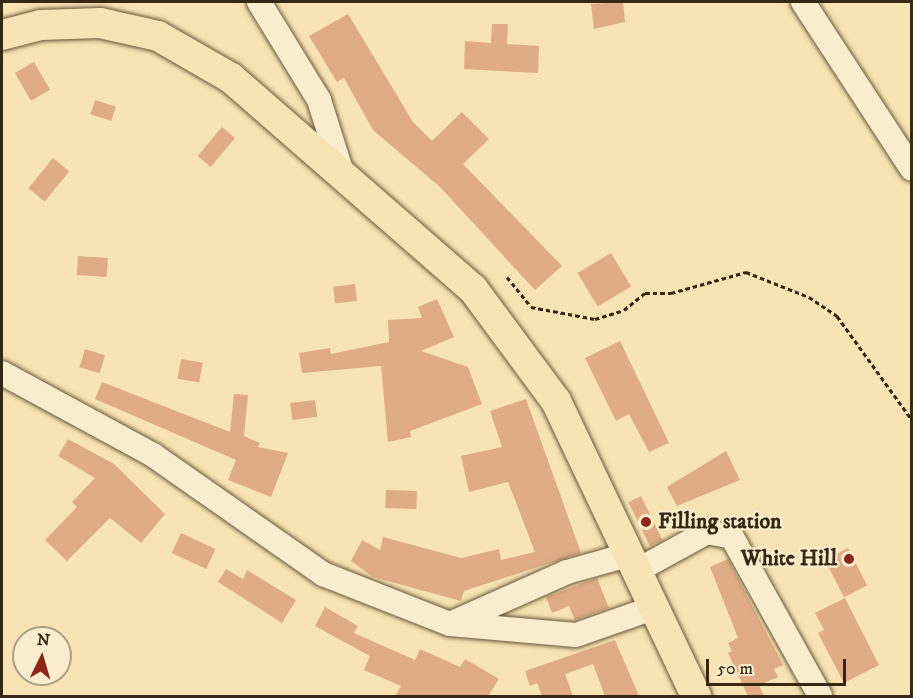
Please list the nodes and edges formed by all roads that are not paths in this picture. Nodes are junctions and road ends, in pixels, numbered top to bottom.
1 (259, 2) edge
2 (803, 2) edge
3 (2, 35) edge
4 (912, 169) edge
5 (344, 180) junction
6 (2, 373) edge
7 (634, 562) junction
8 (656, 608) junction
9 (450, 624) junction
10 (696, 696) edge
11 (820, 696) edge

1 - 5 street
2 - 4 street
3 - 5 main road
5 - 7 main road
6 - 9 street
7 - 8 main road
7 - 9 street
7 - 11 street
8 - 9 street
8 - 10 main road

